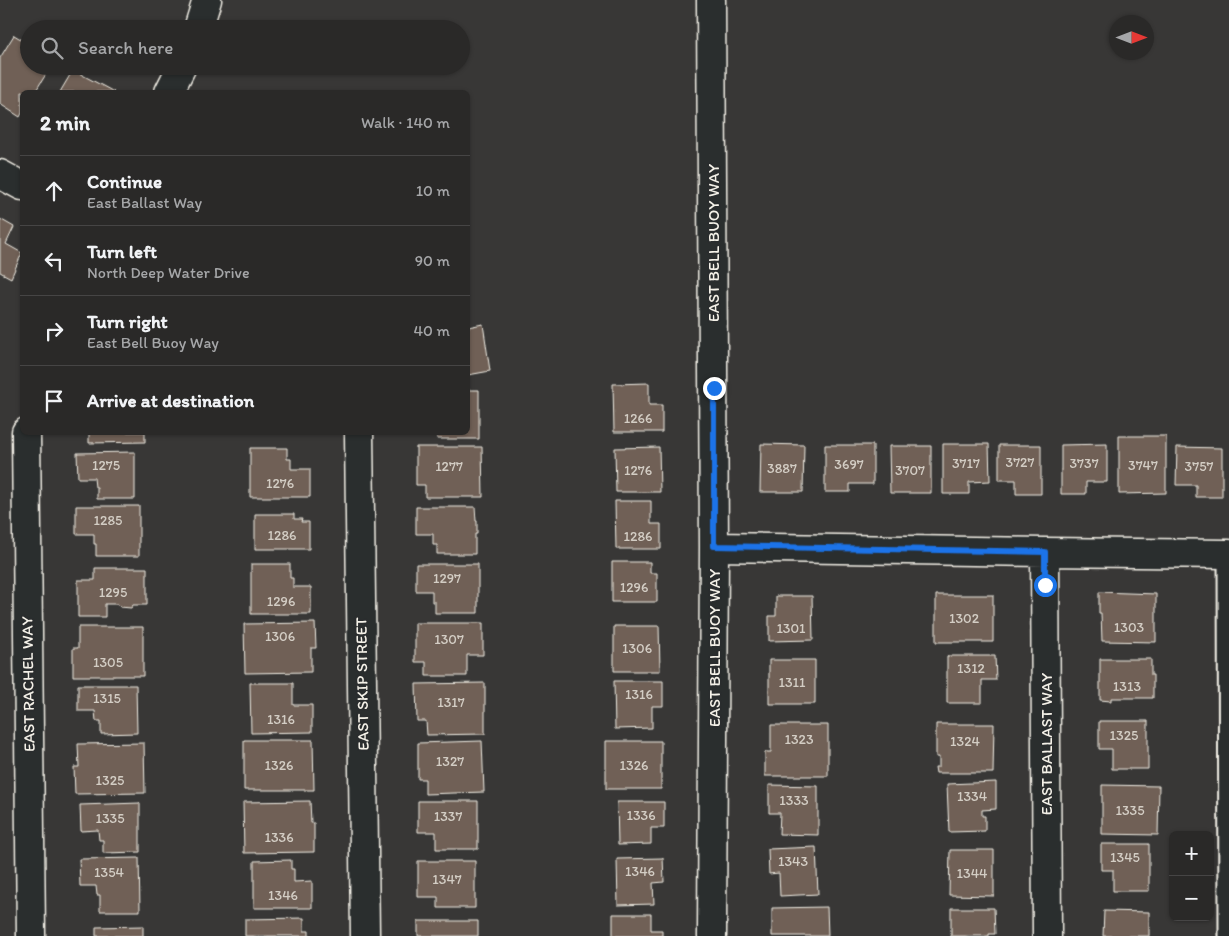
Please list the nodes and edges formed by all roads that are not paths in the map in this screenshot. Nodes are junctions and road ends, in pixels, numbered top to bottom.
1 (207, 0) edge
2 (711, 0) edge
3 (201, 20) edge
4 (178, 75) edge
5 (170, 90) edge
6 (0, 174) edge
7 (20, 185) edge
8 (26, 435) edge
9 (359, 435) edge
10 (714, 546) junction
11 (1045, 552) junction
12 (1227, 554) edge
13 (31, 936) edge
14 (365, 936) edge
15 (712, 936) edge
16 (1047, 936) edge
17 (1227, 936) edge

1 - 3 street
2 - 10 street, EAST BELL BUOY WAY
4 - 5 street
6 - 7 street
8 - 13 street, EAST RACHEL WAY
9 - 14 street, EAST SKIP STREET
10 - 11 street
10 - 15 street, EAST BELL BUOY WAY
11 - 12 street
11 - 16 street, EAST BALLAST WAY
12 - 17 lane

